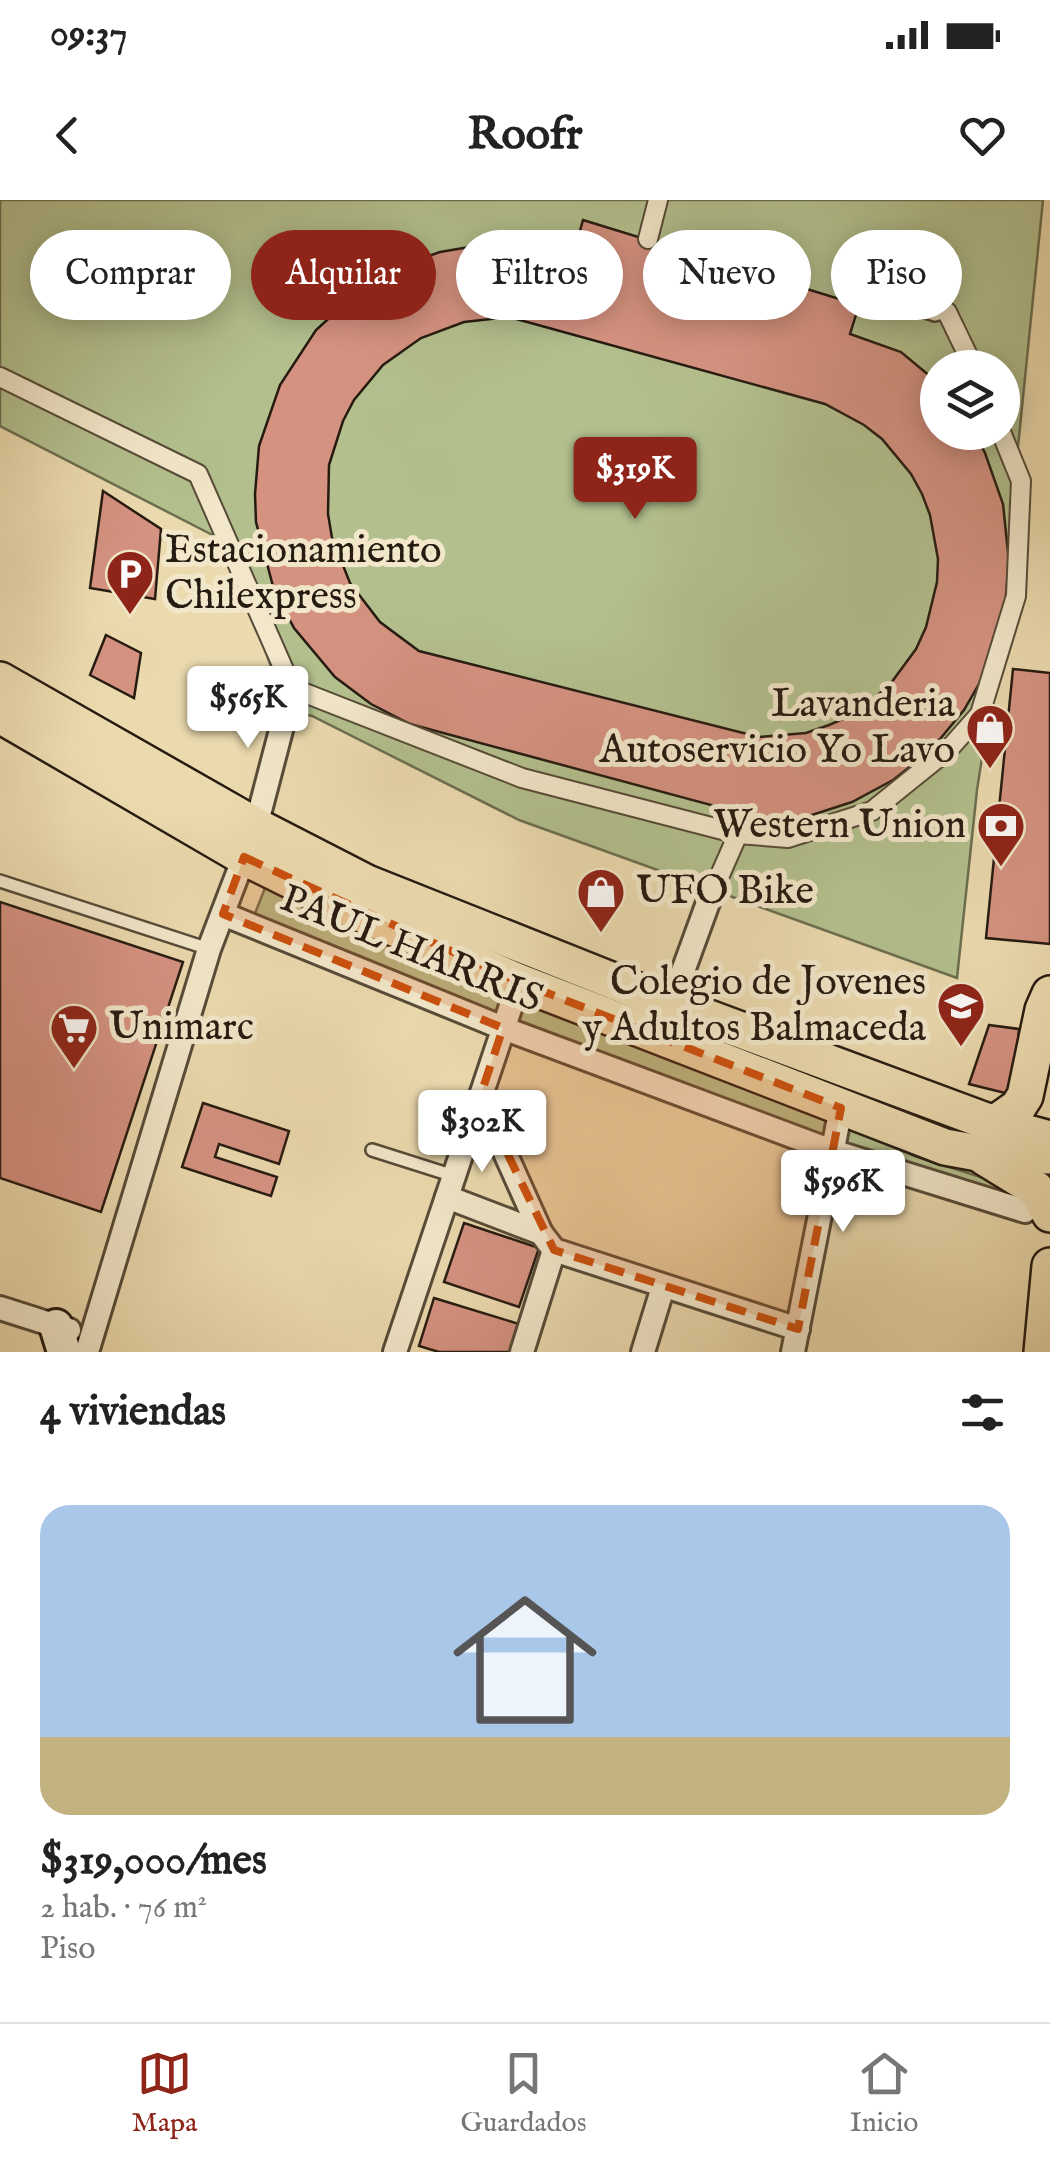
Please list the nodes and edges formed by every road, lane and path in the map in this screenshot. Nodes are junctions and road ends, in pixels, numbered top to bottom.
1 (658, 200) edge
2 (650, 230) edge
3 (951, 320) edge
4 (965, 350) edge
5 (0, 377) edge
6 (1008, 450) edge
7 (0, 680) edge
8 (292, 688) junction
9 (0, 715) edge
10 (738, 834) junction
11 (250, 842) junction
12 (0, 880) edge
13 (709, 900) joint
14 (223, 914) junction
15 (209, 948) junction
16 (519, 982) junction
17 (1050, 994) edge
18 (671, 1004) junction
19 (504, 1028) junction
20 (480, 1096) junction
21 (841, 1108) junction
22 (986, 1139) junction
23 (1050, 1139) edge
24 (372, 1150) dead end
25 (832, 1150) junction
26 (1050, 1156) edge
27 (450, 1187) junction
28 (1037, 1213) edge
29 (547, 1241) junction
30 (1050, 1266) edge
31 (664, 1287) junction
32 (0, 1308) edge
33 (796, 1341) edge
34 (75, 1342) edge
35 (394, 1352) edge
36 (522, 1352) edge
37 (644, 1352) edge
38 (1042, 1352) edge

1 - 2 street
3 - 4 street
5 - 8 street
6 - 10 street
7 - 11 main road
8 - 10 street
8 - 11 street
9 - 11 main road
10 - 13 street
11 - 14 street
11 - 16 main road
11 - 18 main road
12 - 15 lane
13 - 18 street
14 - 15 street
14 - 19 street, PAUL HARRIS
15 - 34 street
16 - 19 street
16 - 21 main road
17 - 22 main road
18 - 22 main road
19 - 20 street
19 - 25 street, PAUL HARRIS
20 - 27 street
20 - 29 street
21 - 22 main road
21 - 25 street
22 - 23 main road
22 - 26 main road
22 - 28 main road
24 - 27 lane
25 - 28 street, PAUL HARRIS
25 - 33 street
27 - 29 street
27 - 35 street
29 - 31 street
29 - 36 street
30 - 38 main road
31 - 33 street
31 - 37 street
32 - 34 street

